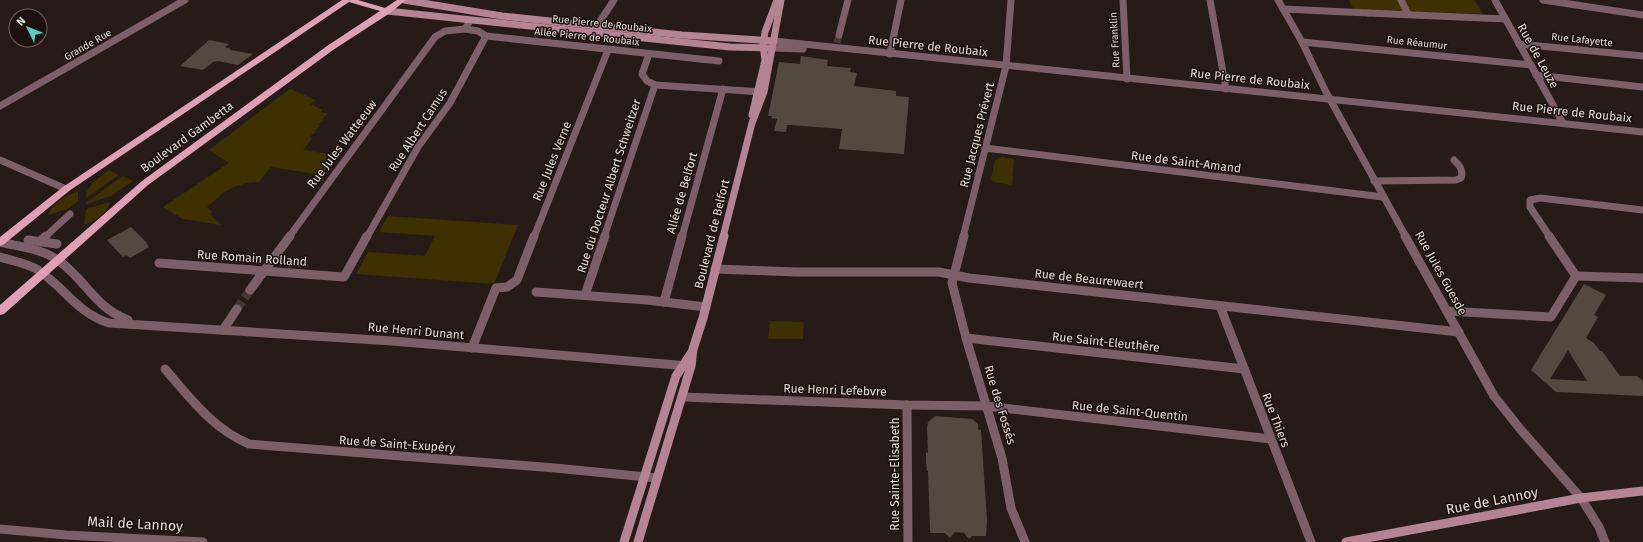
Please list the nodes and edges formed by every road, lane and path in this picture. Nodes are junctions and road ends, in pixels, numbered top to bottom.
1 (186, 0) edge
2 (348, 0) edge
3 (403, 0) edge
4 (614, 0) edge
5 (777, 0) edge
6 (781, 0) edge
7 (848, 0) edge
8 (901, 0) edge
9 (1011, 0) edge
10 (1123, 0) edge
11 (1210, 0) edge
12 (1278, 0) edge
13 (1401, 0) edge
14 (1495, 0) edge
15 (1543, 0) edge
16 (1284, 9) junction
17 (387, 11) junction
18 (1408, 14) junction
19 (1643, 15) edge
20 (1505, 19) junction
21 (470, 21) junction
22 (597, 26) junction
23 (465, 29) junction
24 (839, 35) tunnel mouth
25 (486, 36) junction
26 (763, 40) junction
27 (1302, 42) junction
28 (773, 44) junction
29 (1519, 44) junction
30 (763, 48) junction
31 (608, 50) junction
32 (854, 50) junction
33 (649, 54) junction
34 (890, 54) junction
35 (1643, 56) edge
36 (719, 61) dead end
37 (1530, 65) junction
38 (1006, 66) junction
39 (1536, 75) junction
40 (1127, 79) junction
41 (654, 85) junction
42 (1643, 87) edge
43 (723, 89) junction
44 (1226, 89) junction
45 (761, 92) junction
46 (1330, 100) junction
47 (2, 103) edge
48 (1563, 123) junction
49 (1643, 132) edge
50 (985, 148) junction
51 (0, 160) edge
52 (1454, 160) dead end
53 (1374, 181) junction
54 (66, 189) junction
55 (1383, 197) junction
56 (1643, 210) edge
57 (70, 214) dead end
58 (28, 240) dead end
59 (0, 242) edge
60 (39, 242) junction
61 (57, 244) dead end
62 (0, 257) edge
63 (57, 260) junction
64 (159, 263) dead end
65 (715, 269) junction
66 (263, 271) junction
67 (42, 273) junction
68 (953, 274) junction
69 (1576, 276) junction
70 (344, 277) joint
71 (1643, 278) edge
72 (250, 290) tunnel mouth
73 (536, 292) dead end
74 (585, 295) junction
75 (664, 302) junction
76 (1220, 306) junction
77 (706, 307) junction
78 (237, 309) tunnel mouth
79 (0, 311) edge
80 (1447, 311) junction
81 (138, 323) junction
82 (223, 330) junction
83 (1459, 332) junction
84 (966, 338) junction
85 (472, 348) junction
86 (686, 366) junction
87 (1244, 369) junction
88 (165, 370) dead end
89 (682, 397) junction
90 (907, 405) junction
91 (986, 406) junction
92 (1271, 439) junction
93 (644, 477) junction
94 (657, 478) junction
95 (1643, 491) edge
96 (1581, 498) junction
97 (0, 529) edge
98 (63, 538) edge
99 (203, 542) edge
100 (624, 542) edge
101 (638, 542) edge
102 (908, 542) edge
103 (1025, 542) edge
104 (1311, 542) edge
105 (1346, 542) edge
106 (1605, 542) edge

1 - 47 street, Grande Rue
2 - 17 main road, Rue Pierre de Roubaix
2 - 54 main road, Boulevard Gambetta
3 - 17 main road, Boulevard Gambetta
3 - 22 main road, Rue Pierre de Roubaix
4 - 22 street
5 - 26 main road, Boulevard de Belfort
6 - 28 main road, Boulevard de Belfort
7 - 24 street
8 - 34 street
9 - 38 street, Rue Jacques Prévert
10 - 40 street, Rue Franklin
11 - 44 street
12 - 16 street, Rue Jules Guesde
13 - 18 street
14 - 20 street, Rue de Leuze
15 - 19 street
16 - 18 street
16 - 27 street, Rue Jules Guesde
17 - 21 main road, Rue Pierre de Roubaix
17 - 63 main road, Boulevard Gambetta
18 - 20 street
20 - 29 street, Rue de Leuze
21 - 23 street
21 - 30 main road, Rue Pierre de Roubaix
22 - 26 main road, Rue Pierre de Roubaix
23 - 25 street, Allée Pierre de Roubaix
23 - 66 street, Rue Jules Watteeuw
25 - 31 street, Allée Pierre de Roubaix
25 - 70 street, Rue Albert Camus
26 - 28 main road, Rue Pierre de Roubaix
26 - 30 main road, Boulevard de Belfort
27 - 37 street, Rue Réaumur
27 - 46 street, Rue Jules Guesde
28 - 30 main road, Rue Pierre de Roubaix
28 - 32 street, Rue Pierre de Roubaix
28 - 32 street, Rue Pierre de Roubaix
28 - 45 main road, Boulevard de Belfort
29 - 35 street, Rue Lafayette
29 - 37 street, Rue de Leuze
30 - 45 main road, Boulevard de Belfort
31 - 33 street, Allée Pierre de Roubaix
31 - 85 street, Rue Jules Verne
32 - 34 street, Rue Pierre de Roubaix
33 - 36 street, Allée Pierre de Roubaix
33 - 41 street
34 - 38 street, Rue Pierre de Roubaix
37 - 39 street, Rue de Leuze
38 - 40 street, Rue Pierre de Roubaix
38 - 50 street, Rue Jacques Prévert
39 - 42 street
39 - 48 street, Rue de Leuze
40 - 44 street, Rue Pierre de Roubaix
41 - 43 street
41 - 74 street, Rue du Docteur Albert Schweitzer
43 - 45 street
43 - 75 street, Allée de Belfort
44 - 46 street, Rue Pierre de Roubaix
45 - 65 main road, Boulevard de Belfort
46 - 48 street, Rue Pierre de Roubaix
46 - 53 street, Rue Jules Guesde
48 - 49 street, Rue Pierre de Roubaix
50 - 55 street, Rue de Saint-Amand
50 - 68 street, Rue Jacques Prévert
51 - 54 street
52 - 53 street
53 - 55 street, Rue Jules Guesde
54 - 59 main road, Boulevard Gambetta
55 - 80 street, Rue Jules Guesde
56 - 69 street
57 - 60 street
58 - 60 street
59 - 63 street, Rue Henri Dunant
60 - 61 street
62 - 67 street, Rue Henri Dunant
63 - 67 main road, Boulevard Gambetta
63 - 81 street, Rue Henri Dunant
64 - 66 street, Rue Romain Rolland
65 - 68 street, Rue de Beaurewaert
65 - 77 main road, Boulevard de Belfort
66 - 70 street, Rue Romain Rolland
66 - 72 street, Rue Jules Watteeuw
67 - 79 main road, Boulevard Gambetta
67 - 81 street, Rue Henri Dunant
68 - 76 street, Rue de Beaurewaert
68 - 84 street, Rue des Fossés
69 - 71 street
69 - 80 street
73 - 74 street
74 - 75 street
75 - 77 street
76 - 83 street, Rue de Beaurewaert
76 - 87 street, Rue Thiers
77 - 86 main road, Boulevard de Belfort
78 - 82 street
80 - 83 street, Rue Jules Guesde
81 - 82 street, Rue Henri Dunant
82 - 85 street, Rue Henri Dunant
83 - 96 street, Rue Jules Guesde
84 - 87 street, Rue Saint-Eleuthère
84 - 91 street, Rue des Fossés
85 - 86 street, Rue Henri Dunant
86 - 89 main road, Boulevard de Belfort
86 - 93 main road, Boulevard de Belfort
87 - 92 street, Rue Thiers
88 - 93 street, Rue de Saint-Exupéry
89 - 90 street, Rue Henri Lefebvre
89 - 94 main road, Boulevard de Belfort
90 - 91 street, Rue Henri Lefebvre
90 - 102 street, Rue Sainte-Elisabeth
91 - 92 street, Rue de Saint-Quentin
91 - 103 street, Rue des Fossés
92 - 104 street, Rue Thiers
93 - 94 street, Rue de Saint-Exupéry
93 - 100 main road, Boulevard de Belfort
94 - 101 main road, Boulevard de Belfort
95 - 96 main road, Rue de Lannoy
96 - 105 main road, Rue de Lannoy
96 - 106 street, Rue Jules Guesde
97 - 98 street, Mail de Lannoy
98 - 99 street, Mail de Lannoy

